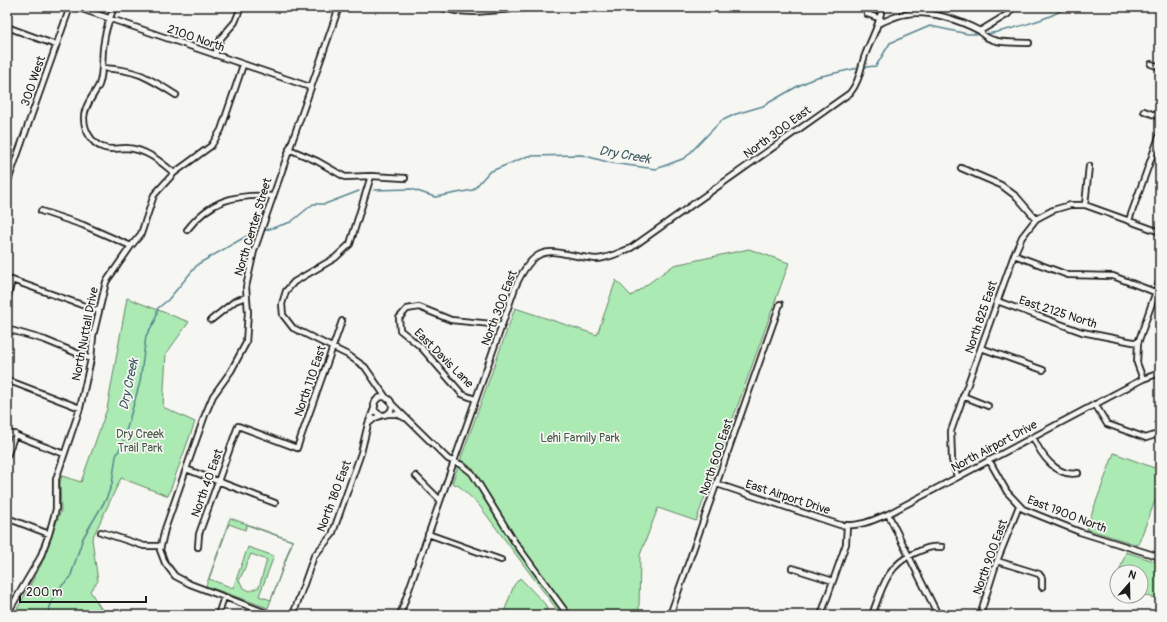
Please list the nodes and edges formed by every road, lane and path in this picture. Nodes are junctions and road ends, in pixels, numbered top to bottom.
1 (70, 7) edge
2 (76, 7) edge
3 (114, 7) edge
4 (241, 7) edge
5 (339, 7) edge
6 (439, 7) edge
7 (541, 7) edge
8 (865, 7) edge
9 (882, 7) edge
10 (1012, 7) edge
11 (110, 18) junction
12 (880, 21) junction
13 (7, 27) edge
14 (980, 31) junction
15 (1029, 43) dead end
16 (56, 45) junction
17 (214, 55) junction
18 (1151, 64) dead end
19 (243, 65) junction
20 (1160, 66) edge
21 (103, 68) junction
22 (310, 87) junction
23 (176, 94) dead end
24 (1144, 111) dead end
25 (1160, 117) edge
26 (1160, 134) edge
27 (289, 149) junction
28 (1089, 166) dead end
29 (961, 168) dead end
30 (174, 173) junction
31 (371, 176) junction
32 (405, 178) dead end
33 (7, 184) edge
34 (272, 196) junction
35 (1085, 205) junction
36 (42, 211) dead end
37 (1036, 219) junction
38 (1130, 220) junction
39 (187, 230) dead end
40 (1160, 232) edge
41 (131, 246) junction
42 (1014, 256) junction
43 (1160, 280) edge
44 (1158, 293) edge
45 (246, 297) junction
46 (7, 300) edge
47 (997, 302) junction
48 (780, 304) dead end
49 (98, 311) junction
50 (210, 320) dead end
51 (342, 321) dead end
52 (502, 325) junction
53 (7, 329) edge
54 (1138, 343) junction
55 (332, 347) junction
56 (981, 348) junction
57 (91, 359) junction
58 (1043, 370) dead end
59 (1160, 373) edge
60 (1143, 379) junction
61 (7, 380) edge
62 (376, 382) junction
63 (963, 396) junction
64 (475, 399) junction
65 (389, 401) junction
66 (375, 404) junction
67 (1095, 404) junction
68 (988, 406) dead end
69 (80, 408) junction
70 (384, 415) junction
71 (405, 418) junction
72 (368, 424) junction
73 (238, 426) joint
74 (7, 432) edge
75 (15, 434) junction
76 (1158, 434) dead end
77 (1033, 437) junction
78 (64, 454) junction
79 (7, 456) edge
80 (989, 460) junction
81 (453, 461) junction
82 (186, 469) junction
83 (1078, 473) dead end
84 (416, 476) dead end
85 (958, 476) junction
86 (218, 481) junction
87 (718, 484) junction
88 (440, 500) junction
89 (275, 503) dead end
90 (1019, 506) junction
91 (888, 514) junction
92 (7, 518) edge
93 (847, 525) junction
94 (854, 525) joint
95 (101, 532) dead end
96 (49, 534) junction
97 (428, 534) junction
98 (160, 546) junction
99 (198, 547) dead end
100 (942, 547) dead end
101 (909, 556) junction
102 (1160, 557) edge
103 (501, 560) dead end
104 (998, 561) junction
105 (792, 568) dead end
106 (833, 581) junction
107 (1042, 587) dead end
108 (224, 597) junction
109 (7, 614) edge
110 (936, 614) edge
111 (218, 615) edge
112 (272, 615) edge
113 (293, 615) edge
114 (400, 615) edge
115 (568, 615) edge
116 (670, 615) edge
117 (821, 615) edge
118 (872, 615) edge
119 (980, 615) edge

1 - 16 street, 300 West
2 - 11 street, 2100 North
3 - 11 street
4 - 17 street
5 - 22 street, North Center Street
6 - 7 street
8 - 12 street
9 - 12 street
10 - 14 street
11 - 17 street, 2100 North
11 - 21 street
12 - 14 street
12 - 52 street, North 300 East
13 - 16 street
14 - 15 street
16 - 33 street, 300 West
17 - 19 street, 2100 North
18 - 20 street
19 - 22 street, 2100 North
19 - 30 street, North Nuttall Drive
21 - 23 street
21 - 30 street
22 - 27 street, North Center Street
24 - 25 street
26 - 38 street
27 - 31 street
27 - 34 street, North Center Street
28 - 35 street
29 - 37 street
30 - 41 street, North Nuttall Drive
31 - 32 street
31 - 55 street
34 - 39 street
34 - 45 street, North Center Street
35 - 37 street, North 825 East
35 - 38 street
36 - 41 street
37 - 42 street, North 825 East
38 - 40 street
41 - 49 street, North Nuttall Drive
42 - 44 street
42 - 47 street, North 825 East
43 - 44 street
44 - 54 street
45 - 50 street
45 - 82 street, North Center Street
46 - 49 street
47 - 54 street, East 2125 North
47 - 56 street, North 825 East
48 - 87 street, North 600 East
49 - 57 street, North Nuttall Drive
51 - 55 street, North 110 East
52 - 64 street, North 300 East
52 - 64 street, East Davis Lane
53 - 57 street
54 - 60 street
55 - 62 street
55 - 73 street, North 110 East
56 - 58 street
56 - 63 street, North 825 East
57 - 69 street, North Nuttall Drive
59 - 60 street
60 - 67 street, North Airport Drive
61 - 69 street
62 - 65 street
62 - 66 street, North 180 East
63 - 68 street
63 - 85 street, North 825 East
64 - 81 street, North 300 East
65 - 66 street
65 - 70 street
65 - 71 street
66 - 70 street
66 - 72 street, North 180 East
67 - 76 street
67 - 77 street, North Airport Drive
69 - 78 street, North Nuttall Drive
70 - 71 street
70 - 72 street
71 - 81 street
72 - 113 street, North 180 East
73 - 86 street, North 40 East
74 - 75 street
75 - 78 street
75 - 79 street
77 - 80 street, North Airport Drive
77 - 83 street
78 - 96 street, North Nuttall Drive
80 - 85 street, North Airport Drive
80 - 90 street, East 1900 North
81 - 88 street, North 300 East
81 - 115 street
82 - 86 street
82 - 98 street, North Center Street
84 - 88 street
85 - 91 street, North Airport Drive
86 - 89 street
86 - 99 street, North 40 East
87 - 93 street, East Airport Drive
87 - 116 street, North 600 East
88 - 97 street, North 300 East
90 - 102 street, East 1900 North
90 - 104 street, North 900 East
91 - 94 street, North Airport Drive
91 - 101 street
92 - 96 street
93 - 94 street, East Airport Drive
93 - 106 street
95 - 98 street
96 - 109 street, North Nuttall Drive
97 - 103 street
97 - 114 street, North 300 East
98 - 108 street
100 - 101 street
101 - 110 street
101 - 118 street
104 - 107 street
104 - 119 street, North 900 East
105 - 106 street
106 - 117 street
108 - 111 street
108 - 112 street

